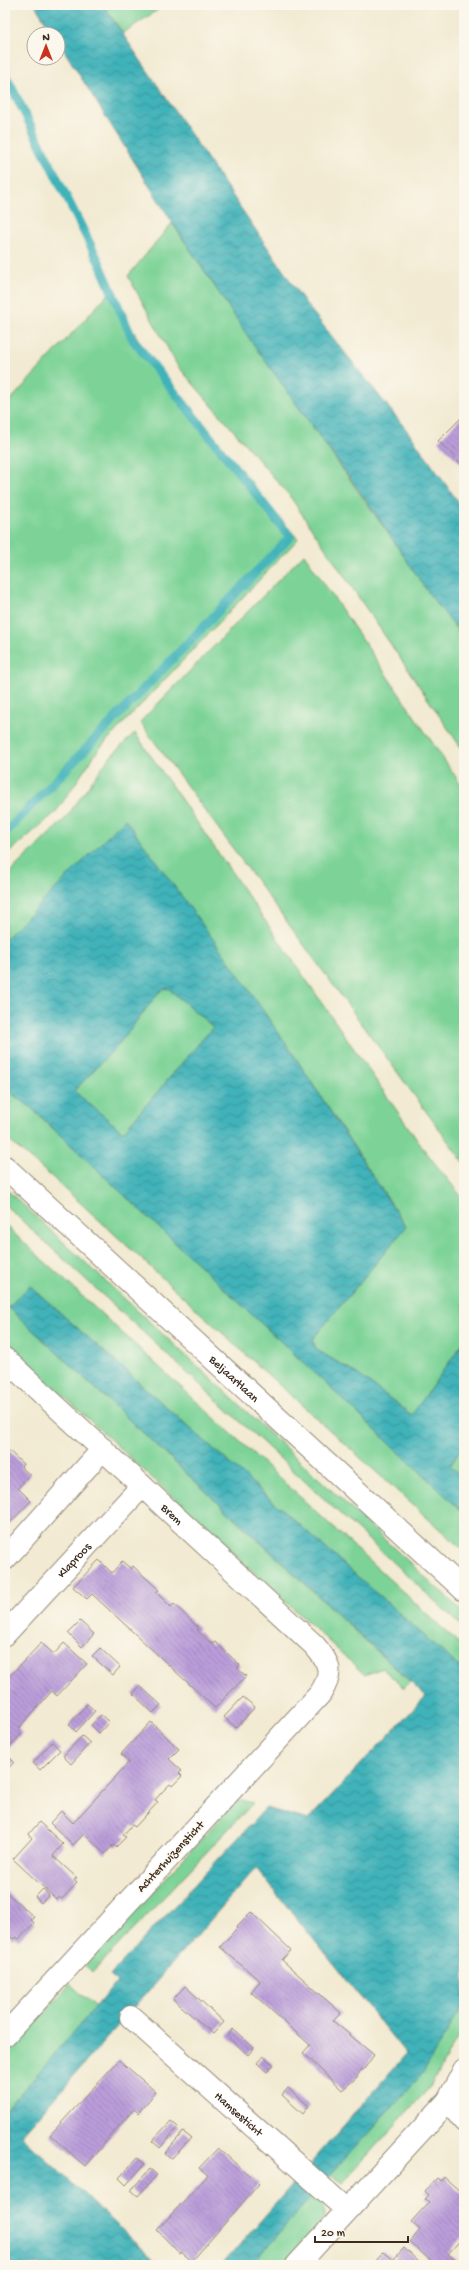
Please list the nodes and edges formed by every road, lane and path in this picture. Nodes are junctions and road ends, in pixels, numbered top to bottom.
1 (5, 1167) edge
2 (5, 1359) edge
3 (102, 1449) junction
4 (142, 1486) junction
5 (5, 1559) edge
6 (464, 1590) edge
7 (5, 1634) edge
8 (330, 1674) joint
9 (131, 2017) dead end
10 (5, 2035) edge
11 (464, 2070) edge
12 (448, 2101) junction
13 (464, 2121) edge
14 (339, 2203) junction
15 (297, 2265) edge

1 - 6 street, Beljaartlaan
2 - 3 street, Brem
3 - 4 street, Brem
3 - 5 street
4 - 7 street, Klaproos
4 - 8 street, Brem
8 - 10 street, Achterhuizensticht
9 - 14 street, Hamsesticht
11 - 12 street
12 - 13 street
12 - 14 street
14 - 15 street

